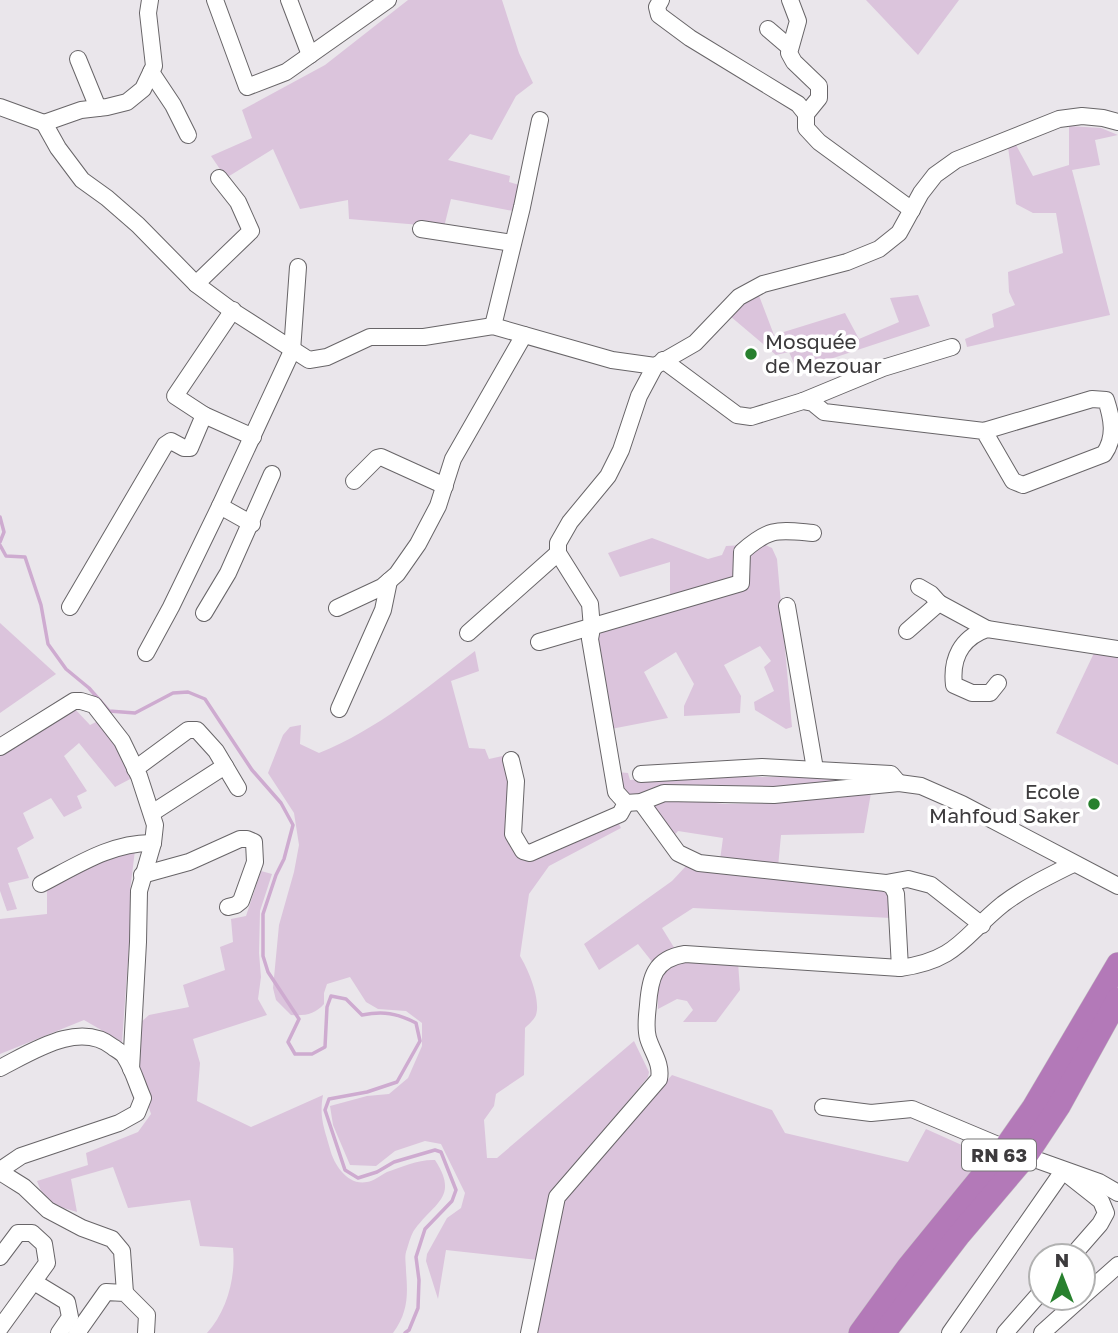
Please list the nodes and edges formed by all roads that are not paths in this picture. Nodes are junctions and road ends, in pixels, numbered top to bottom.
1 (150, 0) edge
2 (215, 0) edge
3 (289, 0) edge
4 (388, 0) edge
5 (661, 0) edge
6 (790, 0) edge
7 (768, 29) dead end
8 (789, 47) junction
9 (310, 55) junction
10 (78, 59) dead end
11 (151, 72) junction
12 (0, 107) edge
13 (98, 108) junction
14 (806, 114) junction
15 (540, 120) dead end
16 (1118, 122) edge
17 (44, 123) junction
18 (188, 135) dead end
19 (219, 178) dead end
20 (912, 210) junction
21 (421, 229) dead end
22 (512, 243) junction
23 (298, 267) dead end
24 (196, 284) junction
25 (233, 310) junction
26 (493, 326) junction
27 (524, 335) junction
28 (951, 347) dead end
29 (292, 351) junction
30 (659, 363) junction
31 (803, 401) junction
32 (204, 415) junction
33 (984, 430) junction
34 (253, 437) junction
35 (272, 474) dead end
36 (354, 481) dead end
37 (445, 486) junction
38 (220, 506) junction
39 (252, 524) junction
40 (813, 533) dead end
41 (558, 554) junction
42 (389, 581) junction
43 (919, 587) dead end
44 (939, 603) junction
45 (787, 606) dead end
46 (70, 607) dead end
47 (337, 608) dead end
48 (204, 613) dead end
49 (592, 628) junction
50 (987, 629) junction
51 (907, 631) dead end
52 (468, 633) dead end
53 (539, 642) dead end
54 (1118, 649) edge
55 (146, 653) dead end
56 (998, 683) dead end
57 (339, 709) dead end
58 (0, 747) edge
59 (512, 760) dead end
60 (225, 766) junction
61 (135, 769) junction
62 (815, 769) junction
63 (641, 774) dead end
64 (899, 783) junction
65 (238, 788) dead end
66 (634, 803) junction
67 (152, 813) junction
68 (153, 843) junction
69 (1073, 864) junction
70 (142, 876) junction
71 (887, 883) junction
72 (41, 884) dead end
73 (1118, 886) edge
74 (228, 907) dead end
75 (982, 925) junction
76 (1118, 964) edge
77 (900, 968) junction
78 (1118, 999) edge
79 (0, 1068) edge
80 (131, 1069) junction
81 (823, 1107) dead end
82 (1015, 1152) junction
83 (0, 1171) edge
84 (1063, 1171) junction
85 (1118, 1193) edge
86 (1084, 1242) edge
87 (0, 1257) edge
88 (1118, 1265) edge
89 (34, 1283) junction
90 (1097, 1284) edge
91 (125, 1293) junction
92 (1027, 1308) edge
93 (1065, 1312) edge
94 (76, 1326) edge
95 (0, 1328) edge
96 (59, 1333) edge
97 (146, 1333) edge
98 (529, 1333) edge
99 (860, 1333) edge
100 (884, 1333) edge
101 (950, 1333) edge
102 (1005, 1333) edge
103 (1042, 1333) edge

1 - 11 street
2 - 9 street
3 - 9 street
4 - 9 street
5 - 14 street
6 - 8 street
7 - 8 street
8 - 14 street
10 - 13 street
11 - 13 street
11 - 18 street
12 - 17 street
13 - 17 street
14 - 20 street
15 - 22 street
16 - 20 street
17 - 24 street
19 - 24 street
20 - 30 street
21 - 22 street
22 - 26 street
23 - 29 street
24 - 25 street
25 - 29 street
25 - 32 street
26 - 27 street
26 - 29 street
27 - 30 street
27 - 37 street
28 - 31 street
29 - 34 street
30 - 31 street
30 - 41 street
31 - 33 street
32 - 34 street
32 - 46 street
33 - 33 street
34 - 38 street
35 - 39 street
36 - 37 street
37 - 42 street
38 - 39 street
38 - 55 street
39 - 48 street
40 - 49 street
41 - 49 street
41 - 52 street
42 - 47 street
42 - 57 street
43 - 44 street
44 - 50 street
44 - 51 street
45 - 62 street
49 - 53 street
49 - 66 street
50 - 54 street
50 - 56 street
58 - 61 street
59 - 66 street
60 - 61 street
60 - 65 street
60 - 67 street
61 - 67 street
62 - 63 street
62 - 64 street
64 - 66 street
64 - 69 street
66 - 71 street
67 - 68 street
68 - 70 street
68 - 72 street
69 - 73 street
69 - 75 street
70 - 74 street
70 - 80 street
71 - 75 street
71 - 77 street
75 - 77 street
76 - 82 highway, RN 63
77 - 98 street
78 - 82 highway, RN 63
79 - 80 street
80 - 83 street
81 - 82 street
82 - 84 street
82 - 99 highway, RN 63
82 - 100 highway, RN 63
83 - 91 street
84 - 85 street
84 - 86 street
84 - 101 street
87 - 89 street
88 - 90 street
89 - 94 street
89 - 95 street
91 - 94 street
91 - 97 street
92 - 102 street
93 - 103 street
94 - 96 street

